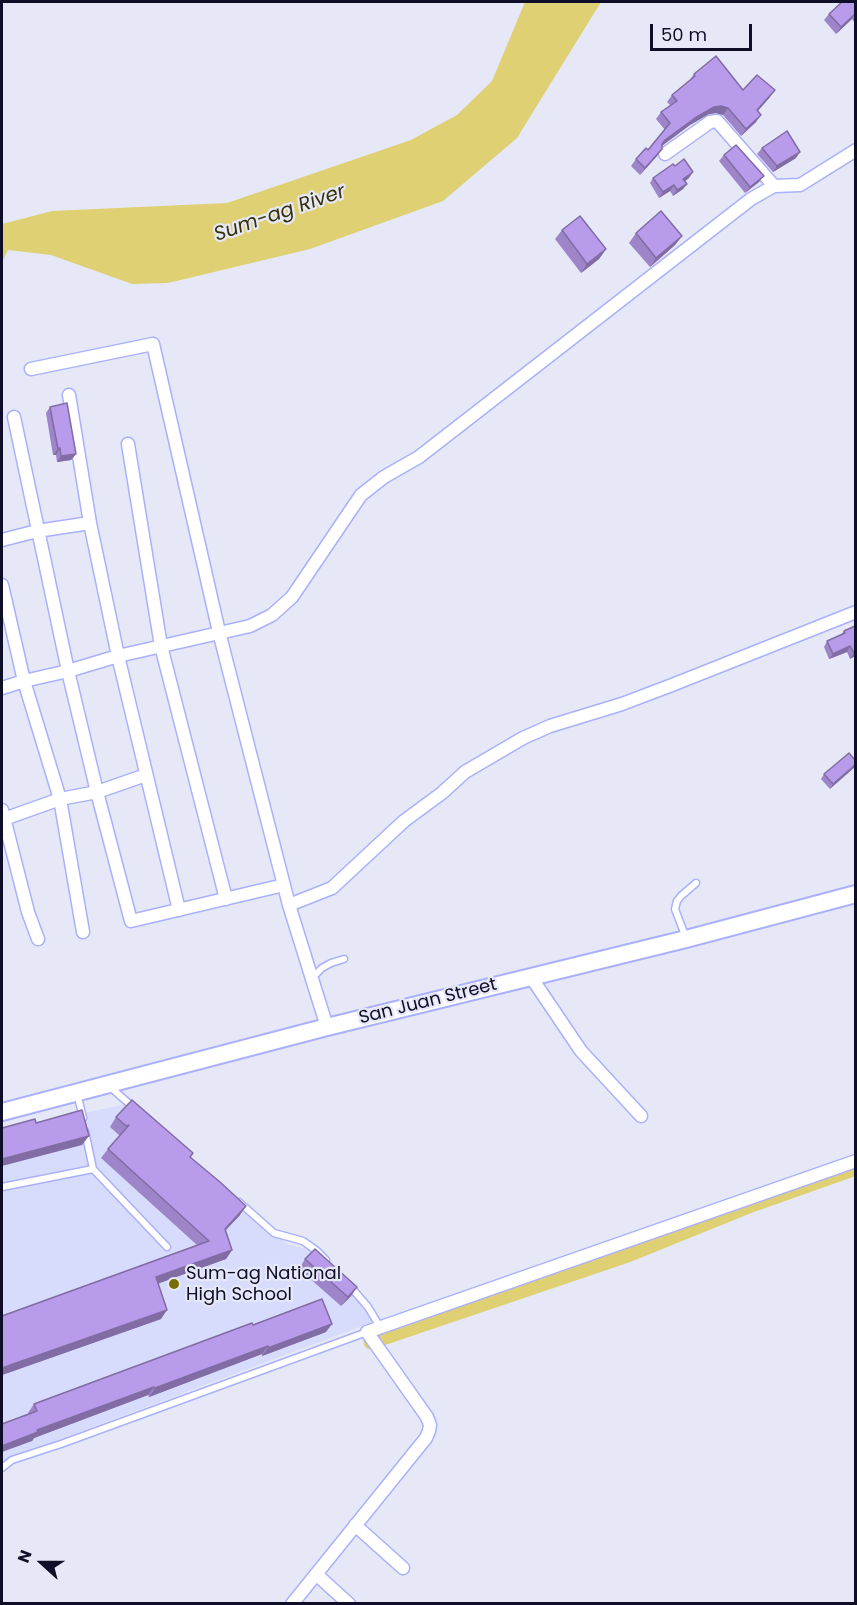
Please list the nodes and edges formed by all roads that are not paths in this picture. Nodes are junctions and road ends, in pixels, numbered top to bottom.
1 (855, 150) edge
2 (665, 154) edge
3 (774, 186) junction
4 (31, 369) dead end
5 (69, 395) dead end
6 (14, 417) dead end
7 (128, 444) dead end
8 (90, 523) junction
9 (37, 531) junction
10 (2, 540) edge
11 (2, 585) edge
12 (855, 612) edge
13 (219, 632) junction
14 (161, 646) junction
15 (118, 656) junction
16 (68, 671) junction
17 (24, 681) junction
18 (2, 688) edge
19 (146, 775) junction
20 (97, 792) junction
21 (60, 799) junction
22 (3, 814) edge
23 (696, 883) dead end
24 (284, 885) junction
25 (855, 894) edge
26 (226, 899) junction
27 (289, 905) junction
28 (179, 910) junction
29 (83, 932) dead end
30 (38, 939) dead end
31 (686, 939) junction
32 (344, 959) dead end
33 (531, 977) junction
34 (311, 979) junction
35 (327, 1027) junction
36 (107, 1084) junction
37 (76, 1092) junction
38 (2, 1112) edge
39 (142, 1116) edge
40 (641, 1116) dead end
41 (855, 1161) edge
42 (93, 1169) junction
43 (2, 1187) edge
44 (230, 1194) edge
45 (167, 1247) dead end
46 (332, 1267) edge
47 (346, 1283) edge
48 (381, 1328) junction
49 (372, 1339) junction
50 (2, 1468) edge
51 (355, 1525) junction
52 (403, 1568) dead end
53 (316, 1574) junction
54 (292, 1604) edge
55 (350, 1604) edge

1 - 3 street
2 - 3 street
3 - 13 street
4 - 13 street
5 - 8 street
6 - 9 street
7 - 14 street
8 - 9 street
8 - 15 street
9 - 10 street
9 - 16 street
11 - 17 street
12 - 27 street
13 - 14 street
13 - 24 street
14 - 15 street
14 - 26 street
15 - 16 street
15 - 19 street
16 - 17 street
16 - 20 street
17 - 18 street
17 - 21 street
19 - 20 street
19 - 28 street
20 - 21 street
20 - 28 street
21 - 22 street
21 - 29 street
22 - 30 street
23 - 31 lane
24 - 26 street
24 - 27 street
25 - 31 main road, San Juan Street
26 - 28 street
27 - 34 street
31 - 33 main road, San Juan Street
32 - 34 lane
33 - 35 main road, San Juan Street
33 - 40 street
34 - 35 street
35 - 36 main road, San Juan Street
36 - 37 main road, San Juan Street
36 - 39 lane
37 - 38 main road, San Juan Street
37 - 42 lane
41 - 48 street
42 - 43 lane
42 - 45 lane
44 - 46 lane
47 - 48 lane
48 - 49 street
49 - 50 lane
49 - 51 street
51 - 52 street
51 - 53 street
53 - 54 street
53 - 55 street

